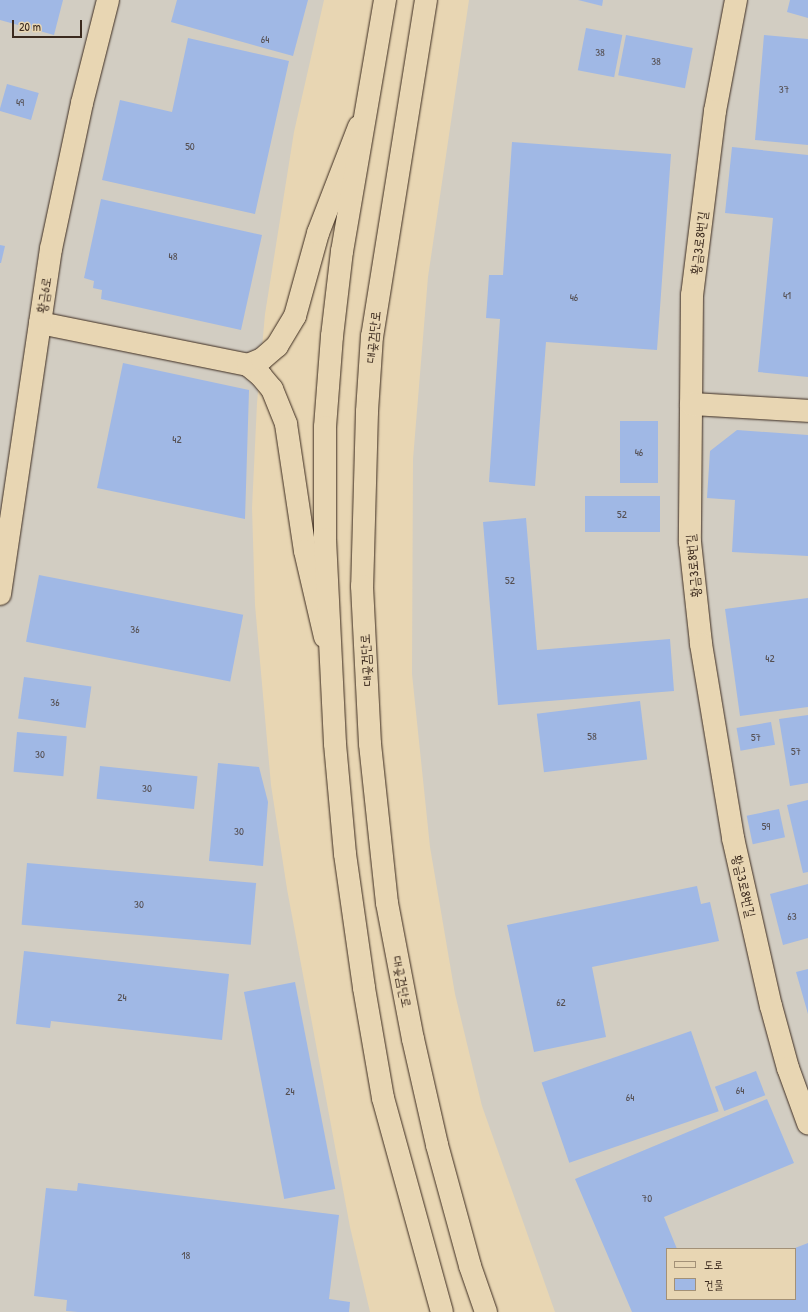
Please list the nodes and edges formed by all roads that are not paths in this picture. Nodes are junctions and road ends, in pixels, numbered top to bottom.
1 (108, 0) edge
2 (385, 0) edge
3 (426, 0) edge
4 (736, 0) edge
5 (365, 113) junction
6 (40, 323) junction
7 (248, 365) junction
8 (691, 404) junction
9 (808, 411) edge
10 (0, 594) edge
11 (332, 667) junction
12 (808, 1123) edge
13 (442, 1312) edge
14 (486, 1312) edge

1 - 6 street, 황금6로
2 - 5 street
3 - 14 street, 대곶검단로
4 - 8 street, 황금3로8번길
5 - 7 street
5 - 11 street
6 - 7 street
6 - 10 street, 황금6로
7 - 11 street
8 - 9 street
8 - 12 street, 황금3로8번길
11 - 13 street

